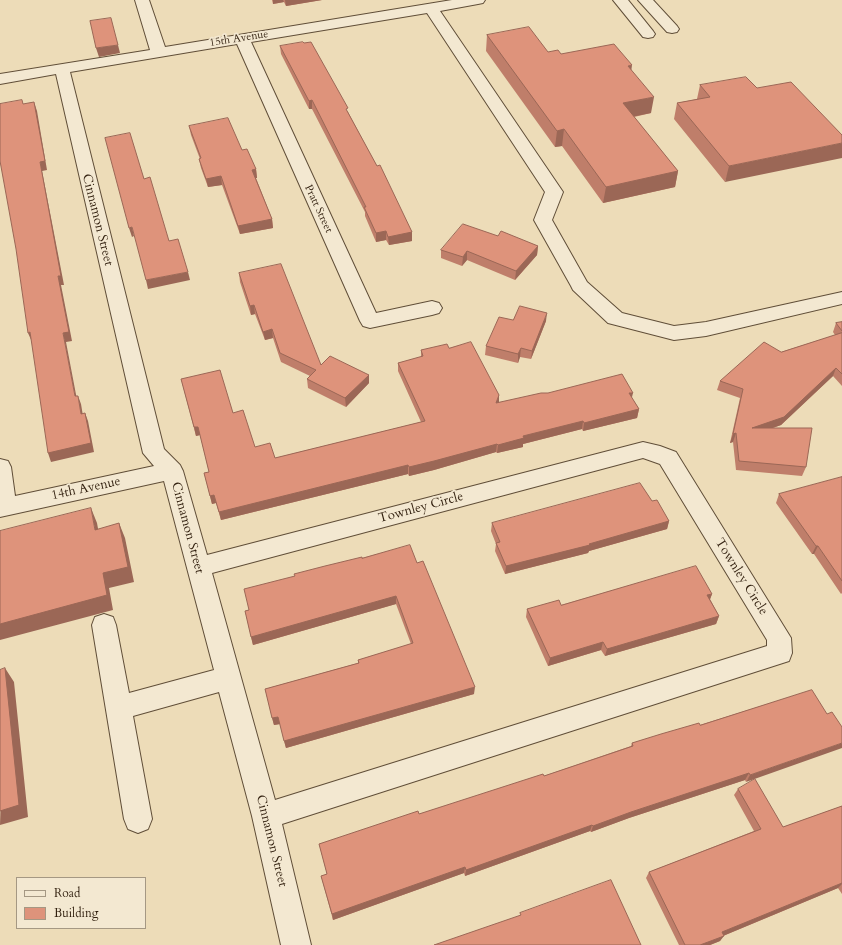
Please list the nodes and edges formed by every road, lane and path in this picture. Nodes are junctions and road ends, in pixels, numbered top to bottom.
1 (142, 0) edge
2 (478, 0) edge
3 (620, 0) edge
4 (645, 0) edge
5 (431, 8) junction
6 (672, 29) dead end
7 (648, 34) dead end
8 (242, 39) junction
9 (159, 53) junction
10 (62, 69) junction
11 (0, 79) edge
12 (842, 298) edge
13 (432, 308) dead end
14 (0, 467) edge
15 (172, 471) junction
16 (2, 507) edge
17 (198, 567) junction
18 (104, 624) dead end
19 (228, 678) junction
20 (119, 708) junction
21 (266, 816) junction
22 (138, 819) dead end
23 (296, 945) edge

1 - 9 street
2 - 5 street, 15th Avenue
3 - 7 street
4 - 6 street
5 - 8 street, 15th Avenue
5 - 12 street
8 - 9 street, 15th Avenue
8 - 13 street, Pratt Street
9 - 10 street, 15th Avenue
10 - 11 street, 15th Avenue
10 - 15 street, Cinnamon Street
14 - 16 street
15 - 16 street, 14th Avenue
15 - 17 street, Cinnamon Street
17 - 19 street, Cinnamon Street
17 - 21 street, Townley Circle
18 - 20 street
19 - 20 street
19 - 21 street, Cinnamon Street
20 - 22 street
21 - 23 street, Cinnamon Street

